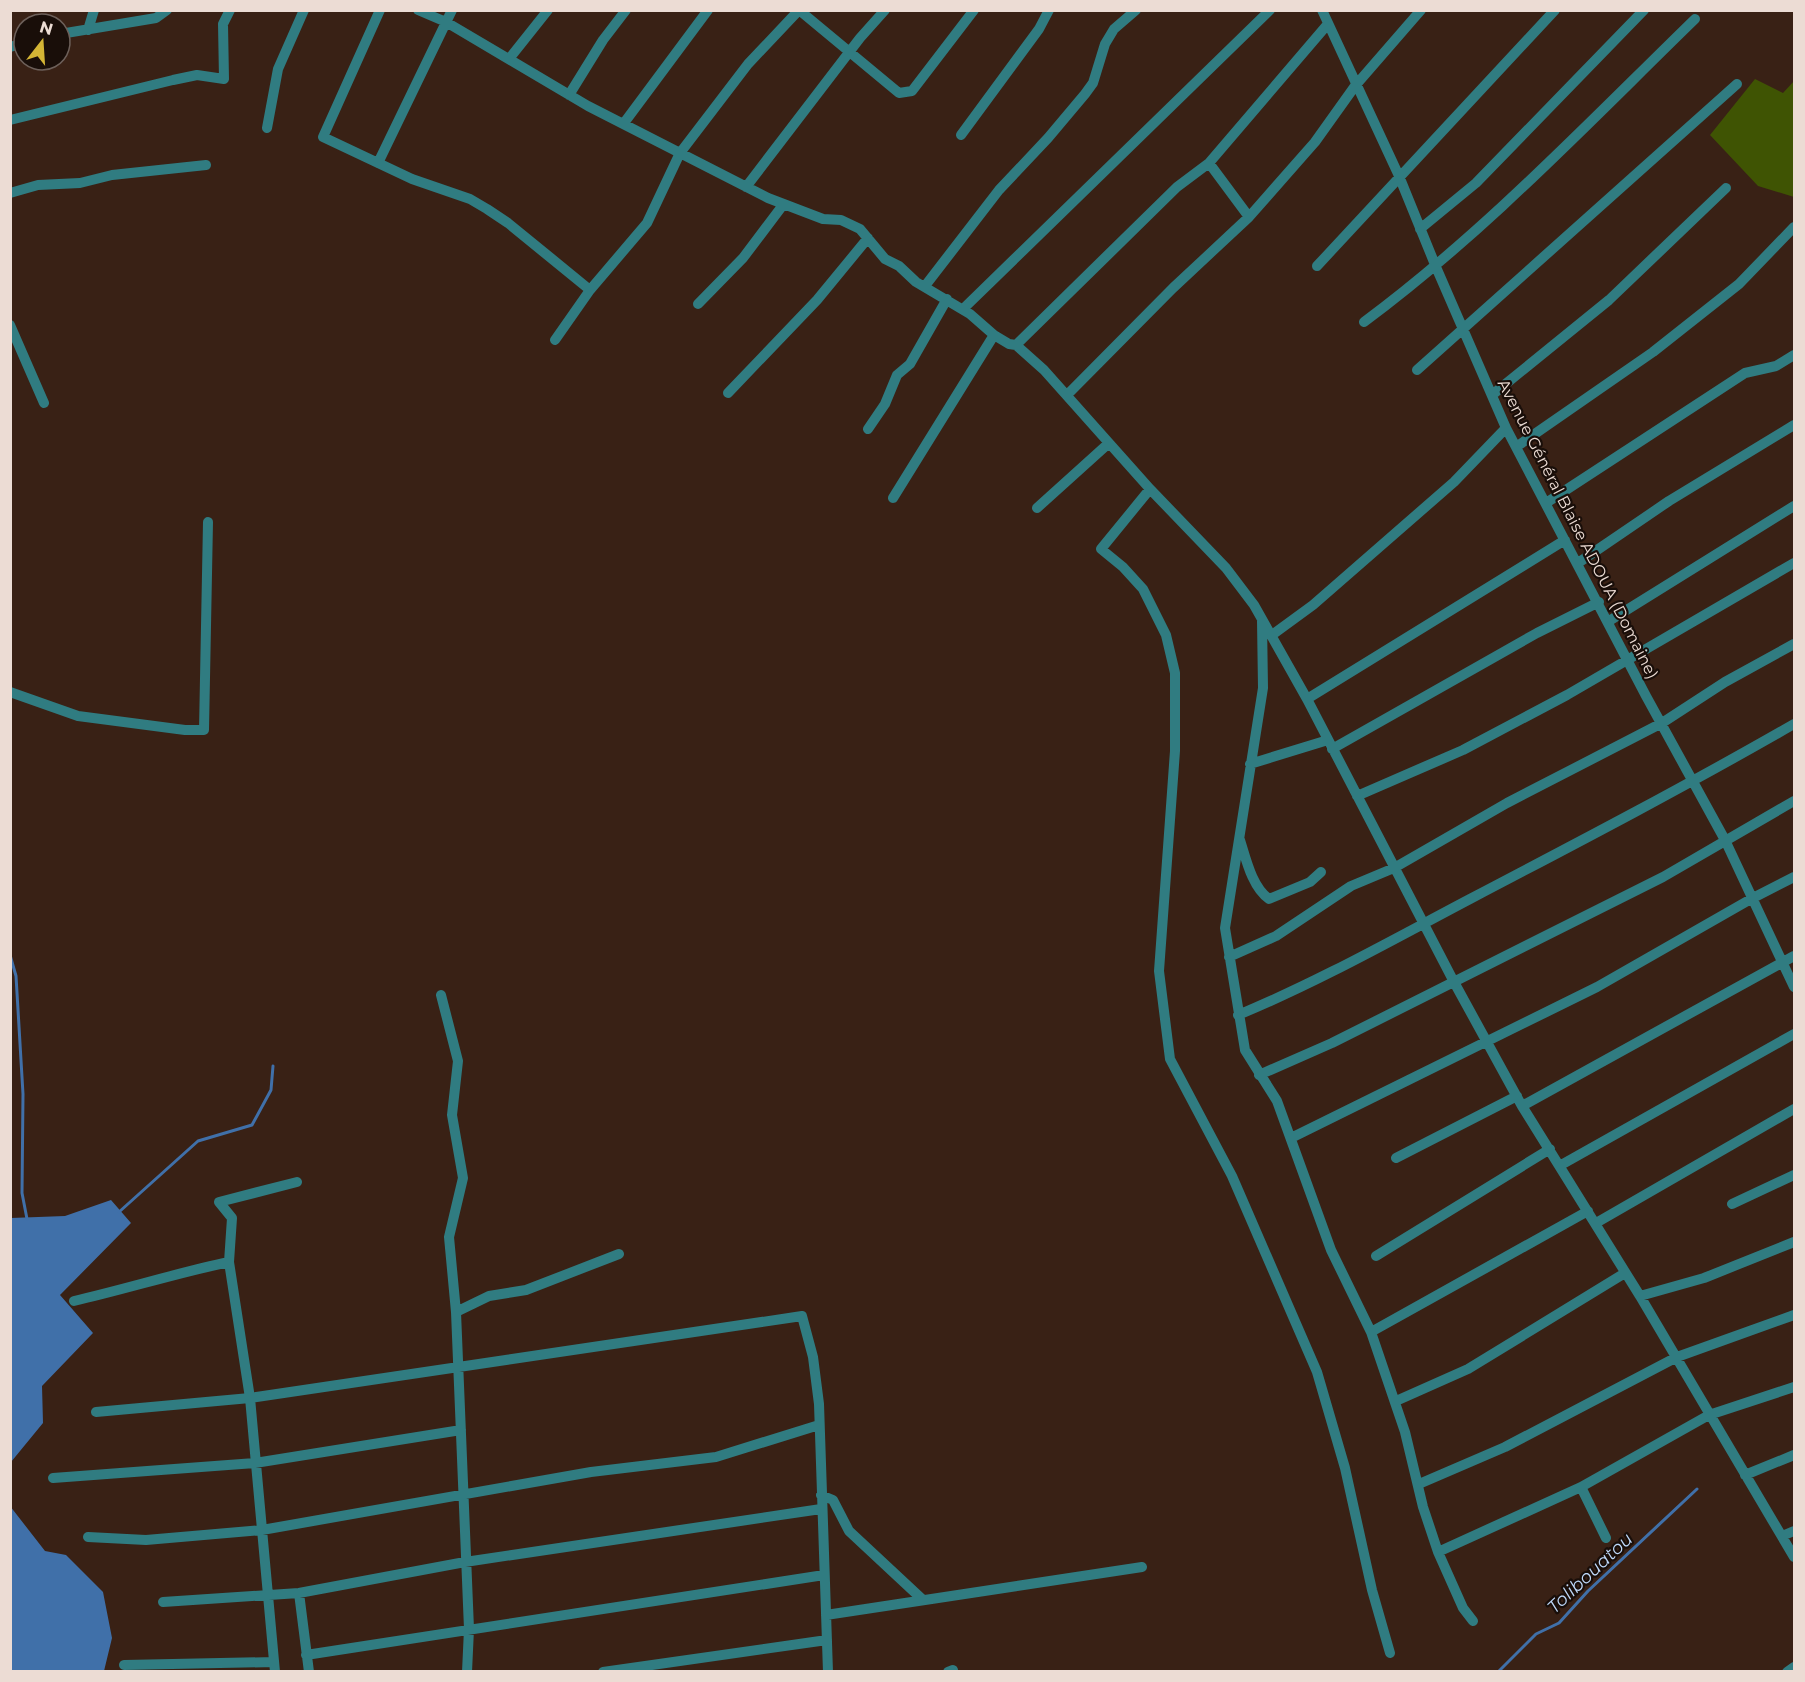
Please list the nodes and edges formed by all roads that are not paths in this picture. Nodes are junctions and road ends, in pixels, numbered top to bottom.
1 (94, 10) edge
2 (167, 10) edge
3 (230, 10) edge
4 (304, 10) edge
5 (380, 10) edge
6 (418, 10) edge
7 (452, 10) edge
8 (548, 10) edge
9 (626, 10) edge
10 (708, 10) edge
11 (885, 10) edge
12 (975, 10) edge
13 (1049, 10) edge
14 (1136, 10) edge
15 (1270, 10) edge
16 (1421, 10) edge
17 (1555, 10) edge
18 (1644, 10) edge
19 (1323, 11) edge
20 (1695, 19) dead end
21 (446, 22) junction
22 (1327, 25) junction
23 (88, 30) junction
24 (72, 32) edge
25 (849, 51) junction
26 (509, 59) junction
27 (1737, 84) dead end
28 (1355, 86) junction
29 (569, 95) junction
30 (10, 120) edge
31 (624, 123) junction
32 (267, 128) dead end
33 (961, 135) dead end
34 (680, 153) junction
35 (378, 163) junction
36 (1209, 163) junction
37 (206, 165) dead end
38 (1400, 176) junction
39 (746, 187) junction
40 (1726, 188) dead end
41 (10, 193) edge
42 (783, 205) junction
43 (1250, 217) junction
44 (1794, 227) edge
45 (1420, 229) junction
46 (868, 238) junction
47 (1317, 266) dead end
48 (1436, 267) junction
49 (925, 286) junction
50 (590, 290) junction
51 (947, 299) junction
52 (698, 304) dead end
53 (963, 309) junction
54 (1364, 322) dead end
55 (10, 325) edge
56 (1464, 328) junction
57 (993, 335) junction
58 (555, 339) dead end
59 (1016, 345) junction
60 (1794, 355) edge
61 (1417, 370) dead end
62 (728, 393) dead end
63 (1067, 395) junction
64 (1492, 395) junction
65 (44, 403) dead end
66 (1794, 425) edge
67 (1506, 428) junction
68 (868, 429) dead end
69 (1109, 443) junction
70 (1516, 447) junction
71 (1150, 489) junction
72 (893, 498) dead end
73 (1546, 503) junction
74 (1794, 506) edge
75 (1037, 508) dead end
76 (208, 522) dead end
77 (1565, 540) junction
78 (1578, 563) junction
79 (1794, 563) edge
80 (1599, 602) junction
81 (1262, 619) junction
82 (1609, 621) junction
83 (1272, 635) junction
84 (1794, 644) edge
85 (1628, 658) junction
86 (10, 692) edge
87 (1307, 699) junction
88 (1662, 723) junction
89 (1794, 724) edge
90 (1330, 744) junction
91 (1250, 764) junction
92 (1694, 782) junction
93 (1357, 796) junction
94 (1794, 801) edge
95 (1239, 837) junction
96 (1725, 840) junction
97 (1394, 868) junction
98 (1321, 872) dead end
99 (1794, 877) edge
100 (1751, 899) junction
101 (1424, 924) junction
102 (1794, 956) edge
103 (1229, 957) junction
104 (1781, 962) junction
105 (1454, 982) junction
106 (1794, 987) edge
107 (441, 995) dead end
108 (1238, 1014) junction
109 (1794, 1034) edge
110 (1487, 1043) junction
111 (1259, 1075) junction
112 (1520, 1101) junction
113 (1794, 1109) edge
114 (1291, 1138) junction
115 (1550, 1149) junction
116 (1396, 1158) dead end
117 (1561, 1165) junction
118 (1794, 1175) edge
119 (297, 1182) dead end
120 (1732, 1203) dead end
121 (1588, 1211) junction
122 (1596, 1223) junction
123 (1794, 1242) edge
124 (619, 1254) dead end
125 (1376, 1256) dead end
126 (229, 1262) junction
127 (1625, 1273) junction
128 (1640, 1296) junction
129 (74, 1301) dead end
130 (456, 1312) junction
131 (1794, 1314) edge
132 (1371, 1332) junction
133 (1677, 1357) junction
134 (459, 1366) junction
135 (1794, 1387) edge
136 (250, 1398) junction
137 (1396, 1401) junction
138 (96, 1412) dead end
139 (1709, 1415) junction
140 (819, 1425) junction
141 (461, 1430) junction
142 (1794, 1455) edge
143 (255, 1463) junction
144 (1745, 1475) junction
145 (53, 1478) dead end
146 (1419, 1484) junction
147 (1581, 1487) junction
148 (462, 1495) junction
149 (821, 1495) junction
150 (821, 1509) junction
151 (262, 1530) junction
152 (1794, 1531) edge
153 (1782, 1536) junction
154 (88, 1537) dead end
155 (1606, 1538) dead end
156 (1438, 1552) junction
157 (1794, 1557) edge
158 (465, 1562) junction
159 (1142, 1567) dead end
160 (824, 1575) junction
161 (299, 1593) junction
162 (270, 1597) junction
163 (923, 1600) junction
164 (163, 1602) dead end
165 (826, 1615) junction
166 (1473, 1622) dead end
167 (469, 1629) junction
168 (828, 1640) junction
169 (1390, 1653) dead end
170 (306, 1655) junction
171 (124, 1665) dead end
172 (275, 1667) edge
173 (1794, 1667) edge
174 (309, 1671) edge
175 (467, 1671) edge
176 (603, 1671) edge
177 (828, 1671) edge
178 (1787, 1671) edge

1 - 23 street
2 - 23 street
3 - 30 street
4 - 32 street
5 - 35 street
6 - 21 street
7 - 21 street
8 - 26 street
9 - 29 street
10 - 31 street
11 - 25 street
12 - 25 street
13 - 33 street
14 - 49 street
15 - 53 street
16 - 28 street
17 - 38 street
18 - 45 street
19 - 22 street, Avenue Général Blaise ADOUA (Domaine)
20 - 48 street
21 - 26 street
21 - 35 street
22 - 28 street, Avenue Général Blaise ADOUA (Domaine)
22 - 36 street
23 - 24 street
25 - 34 street
25 - 39 street
26 - 29 street
27 - 56 street
28 - 38 street, Avenue Général Blaise ADOUA (Domaine)
28 - 43 street
29 - 31 street
31 - 34 street
34 - 39 street
34 - 50 street
35 - 50 street
36 - 43 street
36 - 59 street
37 - 41 street
38 - 45 street, Avenue Général Blaise ADOUA (Domaine)
38 - 47 street
39 - 42 street
40 - 64 street
42 - 46 street
42 - 52 street
43 - 63 street
44 - 70 street
45 - 48 street, Avenue Général Blaise ADOUA (Domaine)
46 - 49 street
46 - 62 street
48 - 54 street
48 - 56 street, Avenue Général Blaise ADOUA (Domaine)
49 - 51 street
50 - 58 street
51 - 53 street
51 - 68 street
53 - 57 street
55 - 65 street
56 - 61 street
56 - 64 street, Avenue Général Blaise ADOUA (Domaine)
57 - 59 street
57 - 72 street
59 - 63 street
60 - 73 street
63 - 69 street
64 - 67 street, Avenue Général Blaise ADOUA (Domaine)
66 - 78 street
67 - 70 street, Avenue Général Blaise ADOUA (Domaine)
67 - 83 street
69 - 71 street
69 - 75 street
70 - 73 street, Avenue Général Blaise ADOUA (Domaine)
71 - 81 street
71 - 169 street
73 - 77 street, Avenue Général Blaise ADOUA (Domaine)
74 - 82 street
76 - 86 street
77 - 78 street, Avenue Général Blaise ADOUA (Domaine)
77 - 87 street
78 - 80 street, Avenue Général Blaise ADOUA (Domaine)
79 - 85 street
80 - 82 street, Avenue Général Blaise ADOUA (Domaine)
80 - 90 street
81 - 83 street
81 - 91 street
82 - 85 street, Avenue Général Blaise ADOUA (Domaine)
83 - 87 street
84 - 88 street
85 - 88 street, Avenue Général Blaise ADOUA (Domaine)
85 - 93 street
87 - 90 street
88 - 92 street, Avenue Général Blaise ADOUA (Domaine)
88 - 97 street
89 - 92 street
90 - 91 street
90 - 93 street
91 - 95 street
92 - 96 street, Avenue Général Blaise ADOUA (Domaine)
92 - 101 street
93 - 97 street
94 - 96 street
95 - 98 street
95 - 103 street
96 - 100 street, Avenue Général Blaise ADOUA (Domaine)
96 - 105 street
97 - 101 street
97 - 103 street
99 - 100 street
100 - 104 street, Avenue Général Blaise ADOUA (Domaine)
100 - 110 street
101 - 105 street
101 - 108 street
102 - 104 street
103 - 108 street
104 - 106 street, Avenue Général Blaise ADOUA (Domaine)
104 - 112 street
105 - 110 street
105 - 111 street
107 - 130 street
108 - 111 street
109 - 117 street
110 - 112 street
110 - 114 street
111 - 114 street
112 - 115 street
112 - 116 street
113 - 122 street
114 - 132 street
115 - 117 street
115 - 125 street
117 - 121 street
118 - 120 street
119 - 126 street
121 - 122 street
121 - 132 street
122 - 127 street
123 - 128 street
124 - 130 street
126 - 129 street
126 - 136 street
127 - 128 street
127 - 137 street
128 - 133 street
130 - 134 street
131 - 133 street
132 - 137 street
133 - 139 street
133 - 146 street
134 - 136 street
134 - 140 street
134 - 141 street
135 - 139 street
136 - 138 street
136 - 143 street
137 - 146 street
139 - 144 street
139 - 147 street
140 - 148 street
140 - 149 street
141 - 143 street
141 - 148 street
142 - 144 street
143 - 145 street
143 - 151 street
144 - 153 street
146 - 156 street
147 - 155 street
147 - 156 street
148 - 151 street
148 - 158 street
149 - 150 street
149 - 163 street
150 - 158 street
150 - 160 street
151 - 154 street
151 - 162 street
152 - 153 street
153 - 157 street
156 - 166 street
158 - 161 street
158 - 167 street
159 - 163 street
160 - 165 street
160 - 167 street
161 - 162 street
161 - 170 street
162 - 164 street
162 - 172 street
163 - 165 street
165 - 168 street
167 - 170 street
167 - 175 street
168 - 176 street
168 - 177 street
170 - 174 street
171 - 172 street
173 - 178 street

